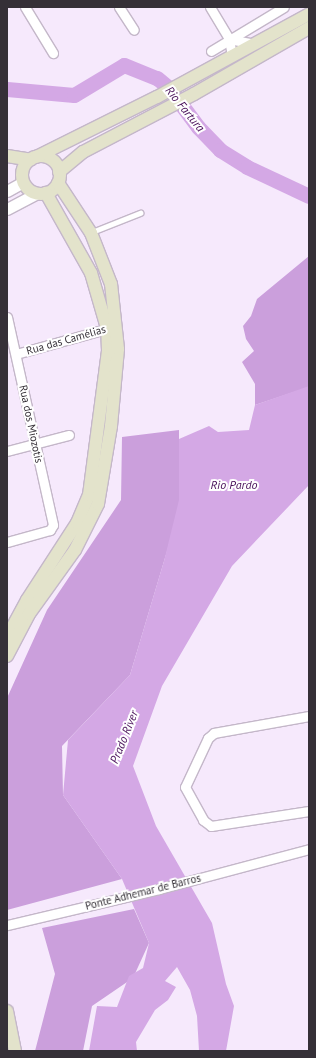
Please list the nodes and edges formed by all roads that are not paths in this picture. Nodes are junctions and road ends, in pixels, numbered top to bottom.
1 (25, 7) edge
2 (119, 7) edge
3 (210, 7) edge
4 (284, 7) edge
5 (309, 14) edge
6 (309, 28) edge
7 (134, 30) dead end
8 (229, 39) junction
9 (254, 44) junction
10 (211, 51) dead end
11 (53, 53) dead end
12 (232, 56) junction
13 (7, 157) edge
14 (33, 158) junction
15 (23, 176) junction
16 (59, 177) junction
17 (7, 191) edge
18 (41, 193) junction
19 (7, 209) edge
20 (140, 213) dead end
21 (91, 233) junction
22 (7, 317) edge
23 (112, 327) junction
24 (16, 354) junction
25 (69, 435) dead end
26 (35, 444) junction
27 (7, 451) edge
28 (7, 542) edge
29 (7, 637) edge
30 (7, 656) edge
31 (309, 716) edge
32 (309, 811) edge
33 (309, 849) edge
34 (7, 925) edge
35 (7, 1011) edge
36 (15, 1051) edge

1 - 11 street
2 - 7 street
3 - 8 street
4 - 8 street
5 - 9 main road
6 - 16 main road
8 - 9 street
8 - 10 street
8 - 12 street
9 - 12 main road
12 - 14 main road
13 - 14 main road
13 - 15 main road
14 - 15 main road
14 - 16 main road
15 - 17 street
15 - 18 main road
16 - 18 main road
16 - 21 main road
18 - 19 street
18 - 23 main road
20 - 21 lane
21 - 23 main road
22 - 24 street, Rua dos Miozotis
23 - 24 street, Rua das Camélias
23 - 29 main road
23 - 30 main road
24 - 26 street, Rua dos Miozotis
25 - 26 street
26 - 27 street
26 - 28 street, Rua dos Miozotis
31 - 32 street
33 - 34 street, Ponte Adhemar de Barros
35 - 36 main road

